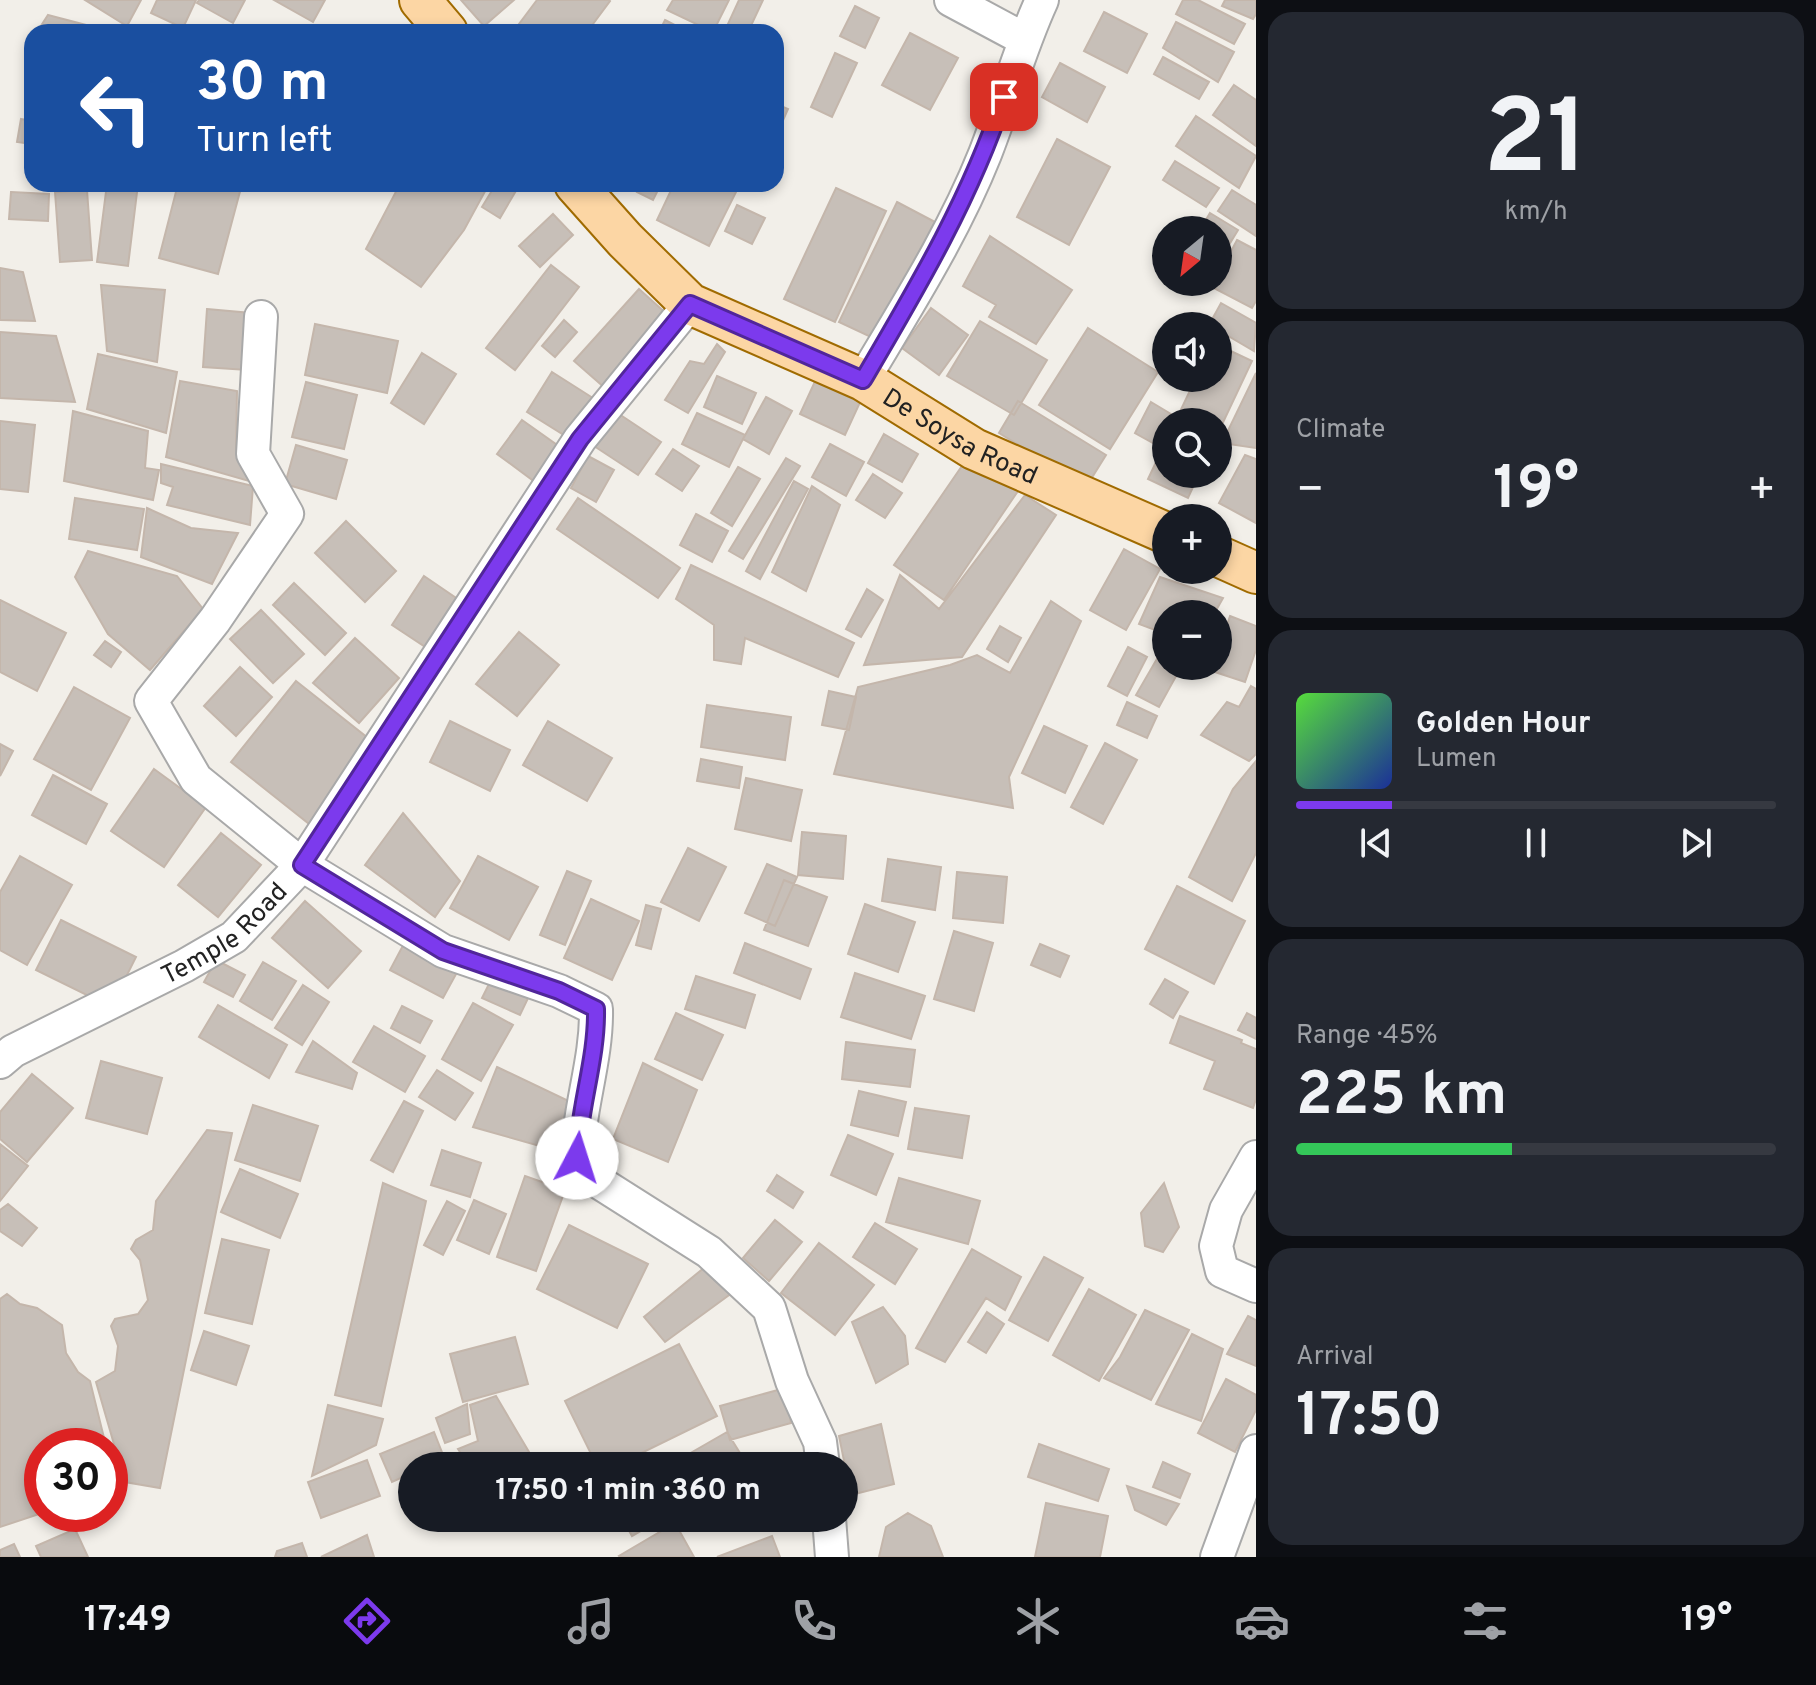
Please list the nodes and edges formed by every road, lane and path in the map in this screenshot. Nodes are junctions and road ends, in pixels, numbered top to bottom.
1 (420, 0) edge
2 (951, 0) edge
3 (1042, 0) edge
4 (440, 24) edge
5 (1024, 39) junction
6 (583, 192) edge
7 (690, 304) junction
8 (261, 317) dead end
9 (863, 380) junction
10 (1152, 527) edge
11 (1232, 562) edge
12 (1256, 573) edge
13 (302, 865) junction
14 (0, 1062) edge
15 (1256, 1157) edge
16 (1256, 1286) edge
17 (1256, 1451) edge
18 (821, 1452) edge
19 (830, 1532) edge
20 (832, 1557) edge
21 (1217, 1557) edge

1 - 4 main road
2 - 5 street
3 - 5 street
5 - 9 street
6 - 7 main road, De Soysa Road
7 - 9 main road, De Soysa Road
7 - 13 street, Temple Road
8 - 13 street
9 - 10 main road, De Soysa Road
11 - 12 main road
13 - 14 street, Temple Road
13 - 18 street
15 - 16 street
17 - 21 street
19 - 20 street

